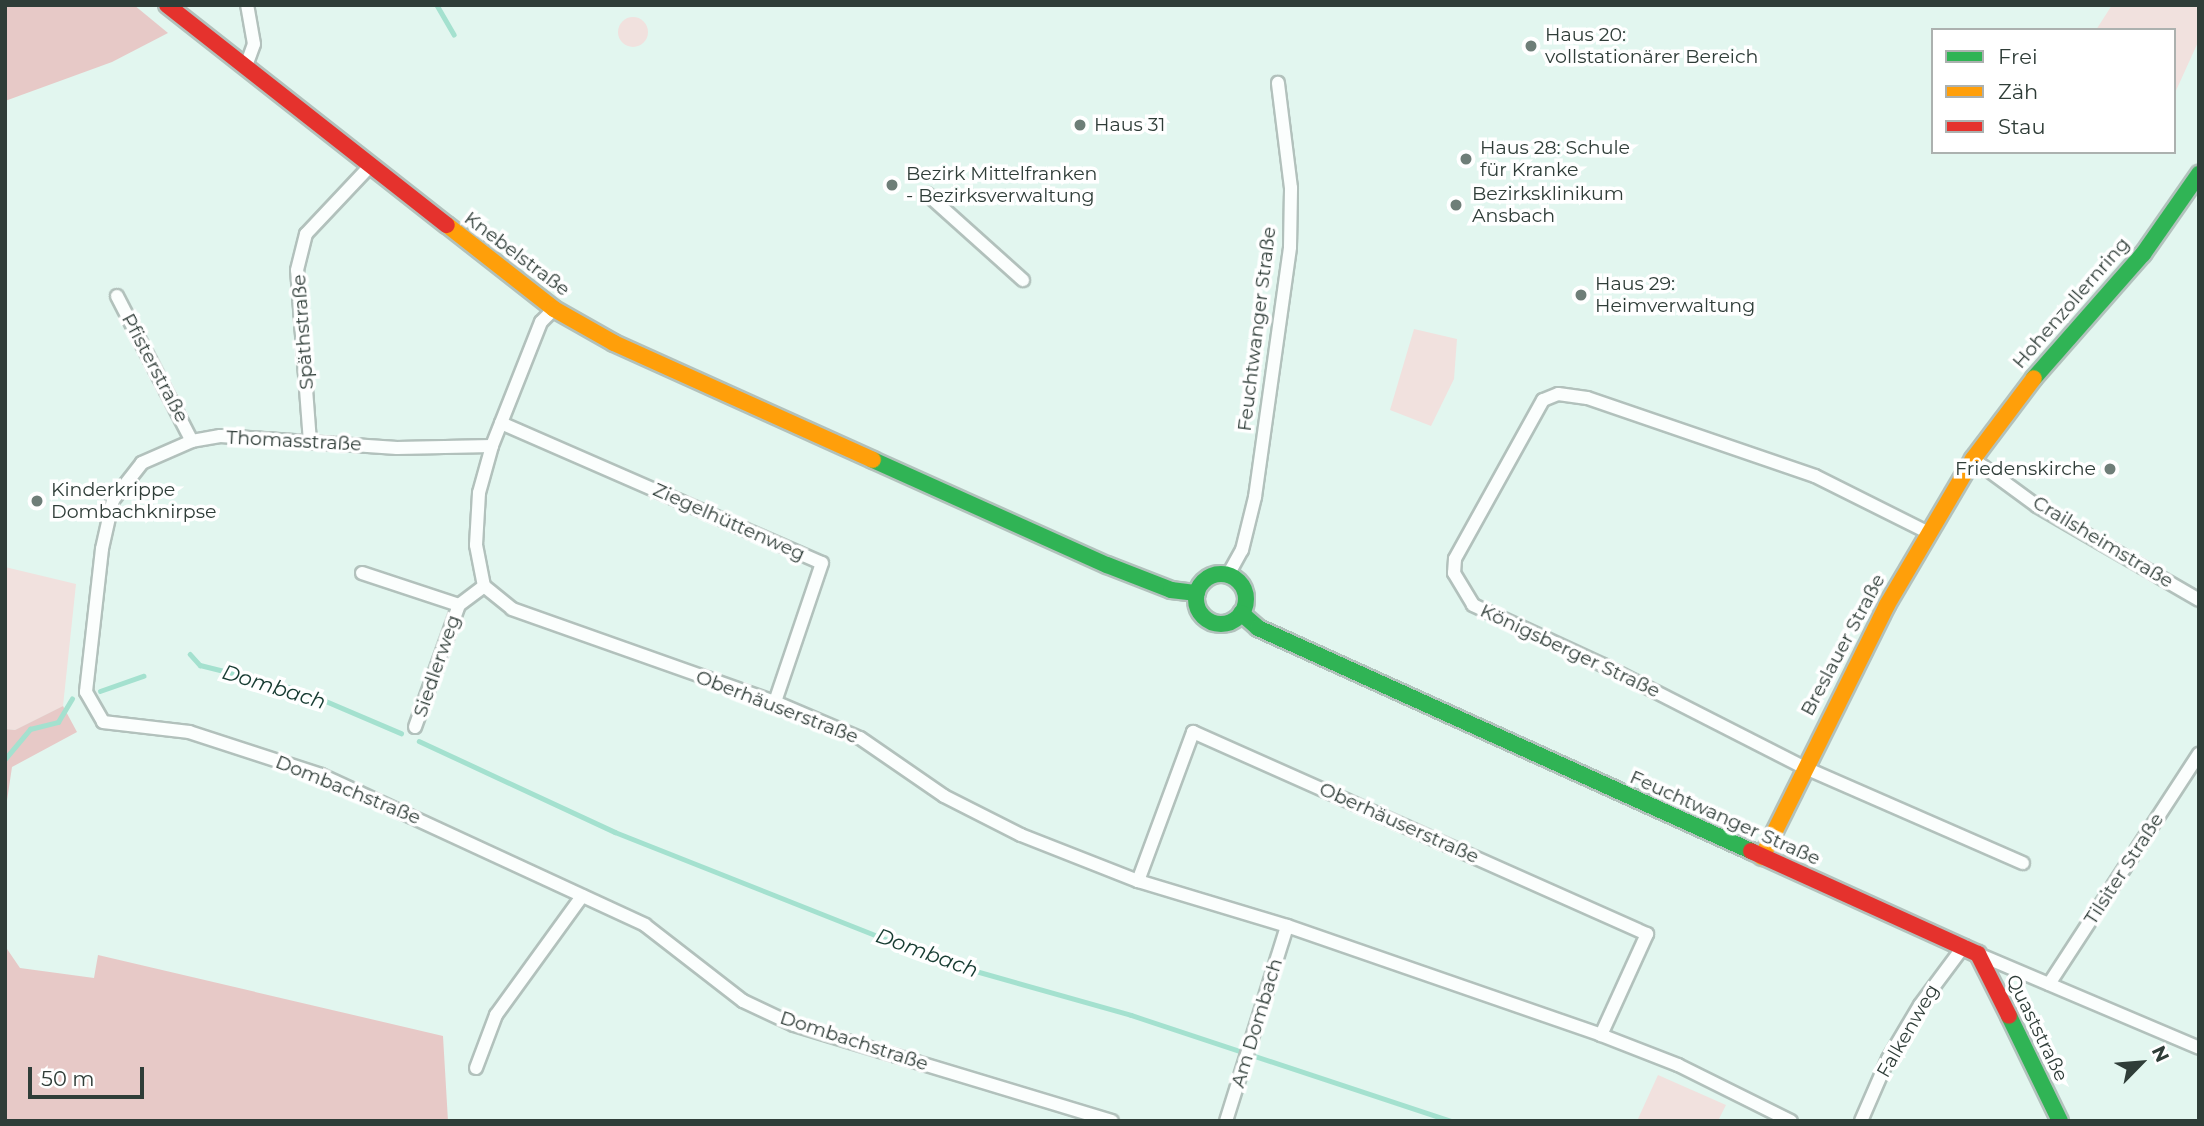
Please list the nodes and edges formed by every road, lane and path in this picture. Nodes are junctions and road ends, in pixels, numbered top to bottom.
1 (167, 5) edge
2 (247, 5) edge
3 (246, 66) junction
4 (1278, 83) dead end
5 (371, 165) junction
6 (2199, 174) edge
7 (927, 194) dead end
8 (1023, 281) dead end
9 (117, 296) dead end
10 (554, 309) junction
11 (501, 424) junction
12 (192, 441) junction
13 (310, 442) junction
14 (492, 446) junction
15 (1973, 459) junction
16 (1927, 533) junction
17 (362, 573) dead end
18 (1228, 575) junction
19 (484, 586) junction
20 (1196, 593) junction
21 (2199, 600) edge
22 (458, 605) junction
23 (1241, 613) junction
24 (775, 702) junction
25 (103, 722) joint
26 (415, 727) dead end
27 (2199, 754) edge
28 (1803, 767) junction
29 (1762, 857) junction
30 (2023, 863) dead end
31 (1138, 881) junction
32 (582, 896) junction
33 (1287, 926) junction
34 (1971, 950) junction
35 (2049, 984) junction
36 (1601, 1035) junction
37 (2199, 1048) edge
38 (476, 1068) dead end
39 (1112, 1121) edge
40 (1226, 1121) edge
41 (1791, 1121) edge
42 (1861, 1121) edge
43 (2060, 1121) edge

1 - 3 main road, Knebelstraße
2 - 3 street
3 - 5 main road, Knebelstraße
4 - 18 street, Feuchtwanger Straße
5 - 10 main road, Knebelstraße
5 - 13 street, Späthstraße
6 - 15 main road, Hohenzollernring
7 - 8 street
9 - 12 street, Pfisterstraße
10 - 11 street
10 - 20 main road, Knebelstraße
11 - 14 street
11 - 24 street, Ziegelhüttenweg
12 - 13 street, Thomasstraße
12 - 25 street, Thomasstraße
13 - 14 street, Thomasstraße
14 - 19 street
15 - 16 main road, Breslauer Straße
15 - 21 street, Crailsheimstraße
16 - 28 main road, Breslauer Straße
16 - 28 street, Königsberger Straße
17 - 22 street
18 - 20 main road
18 - 23 main road
19 - 22 street
19 - 24 street, Oberhäuserstraße
20 - 23 main road
22 - 26 street, Siedlerweg
23 - 29 main road, Feuchtwanger Straße
24 - 31 street, Oberhäuserstraße
25 - 32 street, Dombachstraße
27 - 35 street, Tilsiter Straße
28 - 29 main road, Breslauer Straße
28 - 30 street, Königsberger Straße
29 - 34 main road, Feuchtwanger Straße
31 - 33 street, Oberhäuserstraße
31 - 36 street, Oberhäuserstraße
32 - 38 street
32 - 39 street, Dombachstraße
33 - 36 street, Oberhäuserstraße
33 - 40 street, Am Dombach
34 - 35 street, Feuchtwanger Straße
34 - 42 street, Falkenweg
34 - 43 main road, Quaststraße
35 - 37 street, Feuchtwanger Straße
36 - 41 street, Oberhäuserstraße

